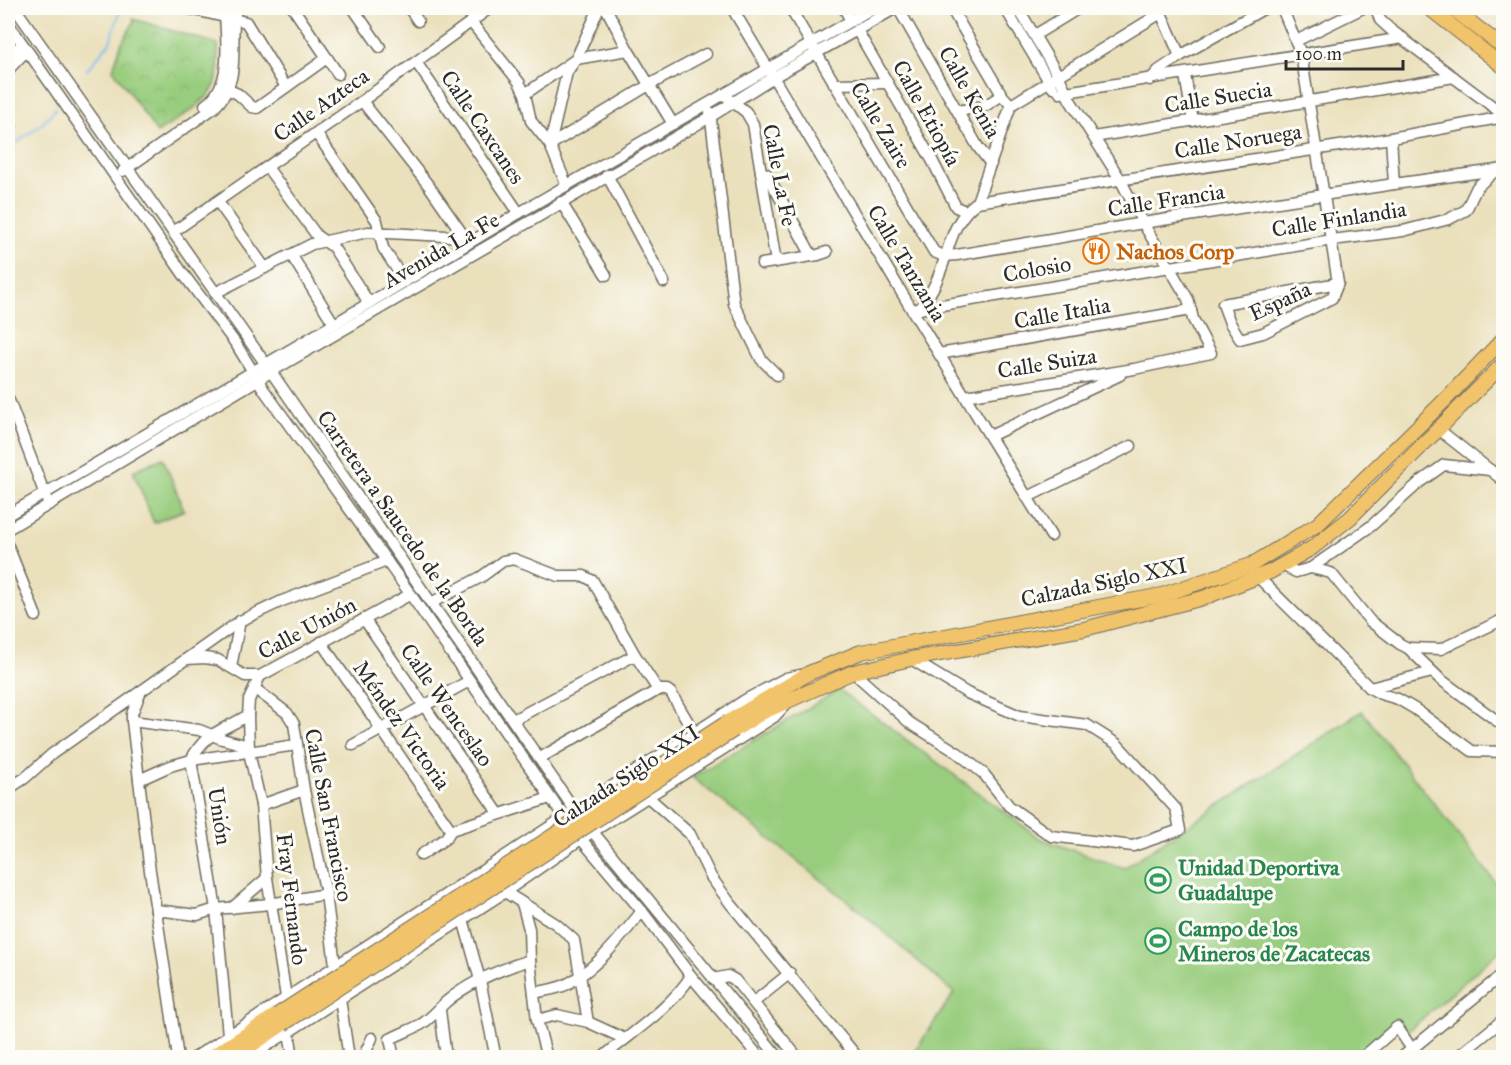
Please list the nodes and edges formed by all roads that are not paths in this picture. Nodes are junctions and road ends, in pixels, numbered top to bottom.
1 (15, 8) edge
2 (186, 8) edge
3 (236, 8) edge
4 (293, 8) edge
5 (353, 8) edge
6 (409, 8) edge
7 (490, 8) edge
8 (599, 8) edge
9 (606, 8) edge
10 (732, 8) edge
11 (805, 8) edge
12 (843, 8) edge
13 (873, 8) edge
14 (897, 8) edge
15 (951, 8) edge
16 (1005, 8) edge
17 (1018, 8) edge
18 (1079, 8) edge
19 (1265, 8) edge
20 (1282, 8) edge
21 (1364, 8) edge
22 (1376, 8) edge
23 (1429, 8) edge
24 (1452, 8) edge
25 (1166, 10) edge
26 (792, 11) edge
27 (228, 15) edge
28 (418, 21) dead end
29 (471, 22) junction
30 (8, 23) edge
31 (854, 25) junction
32 (1035, 35) junction
33 (1403, 38) junction
34 (1296, 41) junction
35 (810, 44) junction
36 (380, 47) dead end
37 (24, 48) junction
38 (1503, 48) edge
39 (628, 50) junction
40 (706, 54) dead end
41 (816, 54) junction
42 (1301, 54) junction
43 (1180, 56) junction
44 (8, 58) edge
45 (327, 58) junction
46 (576, 59) junction
47 (416, 62) junction
48 (1503, 67) edge
49 (8, 70) edge
50 (338, 74) dead end
51 (770, 74) junction
52 (1185, 75) junction
53 (1059, 77) junction
54 (1454, 77) junction
55 (1150, 80) junction
56 (887, 83) junction
57 (1049, 83) junction
58 (834, 84) junction
59 (649, 85) junction
60 (286, 87) junction
61 (225, 89) junction
62 (525, 94) junction
63 (1002, 95) junction
64 (1065, 95) junction
65 (729, 99) junction
66 (362, 101) junction
67 (1309, 102) junction
68 (711, 103) junction
69 (1011, 105) junction
70 (958, 111) junction
71 (1503, 116) edge
72 (710, 117) junction
73 (1193, 121) junction
74 (673, 124) junction
75 (316, 133) junction
76 (1094, 137) junction
77 (1392, 138) junction
78 (550, 145) junction
79 (1317, 149) junction
80 (991, 164) junction
81 (125, 165) junction
82 (267, 167) junction
83 (1498, 170) edge
84 (761, 172) junction
85 (113, 174) junction
86 (608, 175) junction
87 (1120, 180) junction
88 (1394, 184) junction
89 (567, 186) junction
90 (1324, 194) junction
91 (218, 202) junction
92 (561, 202) junction
93 (977, 202) junction
94 (965, 211) junction
95 (519, 213) junction
96 (1143, 223) junction
97 (173, 232) junction
98 (381, 234) junction
99 (1332, 240) junction
100 (467, 241) junction
101 (324, 242) junction
102 (827, 252) dead end
103 (944, 255) junction
104 (292, 256) junction
105 (812, 256) junction
106 (470, 257) junction
107 (776, 262) junction
108 (762, 264) dead end
109 (1169, 267) junction
110 (265, 268) junction
111 (606, 275) dead end
112 (405, 282) junction
113 (664, 282) dead end
114 (1338, 283) junction
115 (215, 292) junction
116 (369, 303) junction
117 (916, 309) junction
118 (1191, 310) junction
119 (334, 324) junction
120 (1503, 338) edge
121 (939, 354) junction
122 (1503, 363) edge
123 (269, 368) junction
124 (1134, 369) junction
125 (777, 375) dead end
126 (256, 376) junction
127 (965, 396) junction
128 (8, 398) edge
129 (1438, 429) junction
130 (990, 436) junction
131 (1131, 446) dead end
132 (1490, 470) junction
133 (1503, 481) edge
134 (44, 494) junction
135 (1028, 497) junction
136 (49, 506) junction
137 (8, 515) edge
138 (8, 529) edge
139 (1051, 536) dead end
140 (8, 546) edge
141 (387, 561) junction
142 (1282, 565) junction
143 (1311, 568) junction
144 (1258, 577) junction
145 (411, 594) junction
146 (431, 603) junction
147 (36, 616) dead end
148 (1503, 617) edge
149 (364, 619) junction
150 (240, 621) junction
151 (321, 642) junction
152 (1408, 648) junction
153 (635, 655) junction
154 (186, 659) junction
155 (911, 659) junction
156 (231, 667) junction
157 (854, 672) junction
158 (1432, 672) junction
159 (809, 673) junction
160 (260, 676) junction
161 (469, 681) junction
162 (254, 688) junction
163 (1370, 688) junction
164 (142, 690) junction
165 (658, 690) junction
166 (787, 703) junction
167 (424, 706) junction
168 (248, 715) junction
169 (513, 720) junction
170 (132, 721) junction
171 (731, 726) junction
172 (1503, 726) edge
173 (382, 728) junction
174 (694, 732) junction
175 (209, 735) junction
176 (297, 745) junction
177 (352, 745) dead end
178 (249, 749) junction
179 (1503, 752) edge
180 (540, 758) junction
181 (191, 760) junction
182 (139, 780) junction
183 (609, 787) junction
184 (8, 789) edge
185 (304, 790) junction
186 (648, 797) junction
187 (550, 798) junction
188 (261, 805) junction
189 (581, 812) junction
190 (499, 813) junction
191 (621, 813) junction
192 (564, 817) junction
193 (451, 830) junction
194 (541, 832) junction
195 (593, 832) junction
196 (581, 840) junction
197 (560, 854) junction
198 (421, 855) dead end
199 (267, 878) junction
200 (505, 892) junction
201 (326, 894) junction
202 (522, 903) junction
203 (270, 904) junction
204 (232, 908) junction
205 (216, 909) junction
206 (156, 910) junction
207 (642, 911) junction
208 (463, 919) junction
209 (530, 960) junction
210 (335, 965) junction
211 (1503, 973) edge
212 (790, 974) junction
213 (579, 975) junction
214 (691, 976) junction
215 (713, 979) junction
216 (480, 980) junction
217 (534, 993) junction
218 (286, 997) junction
219 (340, 999) junction
220 (754, 1002) junction
221 (440, 1010) junction
222 (537, 1020) junction
223 (1503, 1020) edge
224 (588, 1022) junction
225 (283, 1024) junction
226 (228, 1035) junction
227 (372, 1038) dead end
228 (624, 1039) junction
229 (1415, 1053) edge
230 (495, 1054) dead end
231 (178, 1058) edge
232 (194, 1058) edge
233 (210, 1058) edge
234 (232, 1058) edge
235 (248, 1058) edge
236 (292, 1058) edge
237 (349, 1058) edge
238 (363, 1058) edge
239 (394, 1058) edge
240 (446, 1058) edge
241 (548, 1058) edge
242 (602, 1058) edge
243 (760, 1058) edge
244 (779, 1058) edge
245 (798, 1058) edge
246 (858, 1058) edge
247 (1362, 1058) edge
248 (1401, 1058) edge
249 (1456, 1058) edge

1 - 81 street, Carretera a Saucedo de la Borda
2 - 27 street
3 - 27 street
4 - 45 street
5 - 36 street
6 - 28 street
7 - 29 street, Calle Azteca
8 - 46 street
9 - 39 street
10 - 51 street, Calle Tanzania
11 - 26 street
12 - 31 street, Calle Etiopía
13 - 31 street, Avenida La Fe
14 - 31 street, Avenida La Fe
14 - 70 street, Calle Kenia
15 - 63 street
16 - 57 street
17 - 32 street
18 - 32 street
19 - 43 street
20 - 34 street
21 - 34 street
22 - 33 street
23 - 48 main road
24 - 38 main road
25 - 43 street
25 - 53 street
26 - 35 street, Calle Zaire
27 - 60 street
27 - 61 street
29 - 47 street, Calle Azteca
29 - 62 street
30 - 37 street, Carretera a Saucedo de la Borda
31 - 35 street, Avenida La Fe
31 - 41 street, Avenida La Fe
31 - 56 street, Calle Etiopía
32 - 53 street
33 - 42 street
33 - 54 street
34 - 42 street
35 - 41 street, Calle Zaire
35 - 51 street, Avenida La Fe
37 - 44 street
37 - 49 street
37 - 85 street, Carretera a Saucedo de la Borda
39 - 46 street
39 - 59 street
40 - 59 street
41 - 51 street, Avenida La Fe
41 - 58 street, Calle Zaire
42 - 52 street
42 - 67 street
43 - 55 street
45 - 50 street
45 - 60 street
46 - 62 street
46 - 78 street
47 - 66 street, Calle Azteca
47 - 95 street, Calle Caxcanes
51 - 65 street, Avenida La Fe
51 - 117 street, Calle Tanzania
52 - 55 street
52 - 73 street
53 - 57 street
53 - 64 street
54 - 67 street, Calle Suecia
54 - 71 street
55 - 64 street
56 - 58 street
56 - 94 street, Calle Etiopía
57 - 64 street
57 - 69 street
58 - 103 street, Calle Zaire
59 - 74 street
59 - 78 street
60 - 61 street
61 - 81 street
62 - 78 street
63 - 69 street
63 - 70 street
64 - 76 street
65 - 68 street, Avenida La Fe
65 - 72 street, Avenida La Fe
65 - 84 street, Calle La Fe
66 - 75 street, Calle Azteca
66 - 100 street
67 - 73 street, Calle Suecia
67 - 79 street
68 - 72 street
68 - 74 street, Avenida La Fe
69 - 80 street
70 - 80 street, Calle Kenia
71 - 77 street, Calle Noruega
72 - 86 street, Avenida La Fe
72 - 125 street
73 - 76 street, Calle Suecia
74 - 89 street, Avenida La Fe
75 - 82 street, Calle Azteca
75 - 98 street
76 - 87 street
77 - 79 street, Calle Noruega
77 - 88 street
78 - 89 street
79 - 87 street, Calle Noruega
79 - 90 street
80 - 93 street
81 - 85 street
81 - 97 street, Carretera a Saucedo de la Borda
82 - 91 street, Calle Azteca
82 - 101 street
83 - 88 street, Calle Francia
83 - 99 street, Calle Finlandia
84 - 105 street
84 - 107 street, Calle La Fe
85 - 126 street, Carretera a Saucedo de la Borda
86 - 92 street, Avenida La Fe
86 - 113 street
87 - 93 street, Calle Noruega
87 - 96 street
88 - 90 street, Calle Francia
89 - 95 street, Avenida La Fe
90 - 96 street, Calle Francia
90 - 99 street
91 - 97 street, Calle Azteca
91 - 110 street
92 - 106 street, Avenida La Fe
92 - 111 street
93 - 94 street
94 - 103 street
95 - 100 street, Avenida La Fe
96 - 103 street, Calle Francia
96 - 109 street
97 - 115 street, Carretera a Saucedo de la Borda
98 - 100 street
98 - 101 street
98 - 112 street
99 - 109 street, Calle Finlandia
99 - 114 street
100 - 106 street
100 - 112 street, Avenida La Fe
101 - 104 street
101 - 116 street
102 - 105 street
103 - 117 street
104 - 110 street
104 - 119 street
105 - 107 street
106 - 123 street, Avenida La Fe
107 - 108 street
109 - 117 street, Colosio
109 - 118 street
110 - 115 street
112 - 116 street, Avenida La Fe
114 - 114 street, España
115 - 123 street, Carretera a Saucedo de la Borda
116 - 119 street, Avenida La Fe
117 - 121 street, Calle Tanzania
118 - 121 street, Calle Italia
118 - 124 street, Calle Suiza
119 - 123 street, Avenida La Fe
120 - 159 main road, Calzada Siglo XXI
121 - 127 street, Calle Tanzania
122 - 129 main road, Calzada Siglo XXI
123 - 126 street, Avenida La Fe
123 - 146 street, Carretera a Saucedo de la Borda
124 - 127 street, Calle Suiza
124 - 130 street, Calle Suiza
126 - 134 street, Avenida La Fe
126 - 136 street, Avenida La Fe
126 - 141 street, Carretera a Saucedo de la Borda
127 - 130 street, Calle Tanzania
128 - 134 street
129 - 132 street
129 - 142 main road, Calzada Siglo XXI
130 - 135 street, Calle Tanzania
131 - 135 street
132 - 133 street
132 - 143 street
134 - 136 street
134 - 137 street, Avenida La Fe
135 - 139 street, Calle Tanzania
136 - 138 street, Avenida La Fe
140 - 147 street
141 - 145 street, Carretera a Saucedo de la Borda
141 - 150 street
142 - 143 street
142 - 144 main road, Calzada Siglo XXI
143 - 152 street
144 - 155 main road, Calzada Siglo XXI
144 - 163 street
145 - 149 street, Calle Unión
145 - 161 street, Carretera a Saucedo de la Borda
146 - 153 street
146 - 169 street, Carretera a Saucedo de la Borda
148 - 152 street
149 - 151 street, Calle Unión
149 - 167 street, Calle Wenceslao
150 - 154 street
150 - 156 street
151 - 160 street, Calle Unión
151 - 173 street, Méndez Victoria
152 - 158 street
153 - 165 street
153 - 169 street
154 - 156 street, Calle Unión
154 - 164 street
155 - 157 main road, Calzada Siglo XXI
155 - 157 street
156 - 160 street, Calle Unión
157 - 166 main road, Calzada Siglo XXI
158 - 163 street
158 - 172 street
159 - 171 main road, Calzada Siglo XXI
159 - 174 street, Calzada Siglo XXI
160 - 162 street, Fray Fernando
161 - 167 street
161 - 187 street, Carretera a Saucedo de la Borda
162 - 168 street, Fray Fernando
162 - 176 street, Calle San Francisco
163 - 179 street
164 - 170 street
164 - 184 street
165 - 174 street
165 - 180 street
166 - 171 main road, Calzada Siglo XXI
166 - 186 street
167 - 173 street
167 - 190 street, Calle Wenceslao
168 - 175 street
168 - 178 street, Fray Fernando
169 - 180 street, Carretera a Saucedo de la Borda
170 - 175 street
170 - 182 street
171 - 189 main road, bridge
171 - 225 main road, Calzada Siglo XXI, bridge
173 - 177 street
173 - 193 street, Méndez Victoria
174 - 183 street, Calzada Siglo XXI
175 - 178 street
175 - 181 street, Unión
176 - 178 street
176 - 185 street, Calle San Francisco
178 - 181 street
178 - 188 street, Fray Fernando
180 - 189 street, Carretera a Saucedo de la Borda
181 - 182 street
181 - 205 street, Unión
182 - 206 street
183 - 189 street, Calzada Siglo XXI
183 - 191 street
185 - 188 street, Fray Fernando
185 - 201 street, Calle San Francisco
186 - 191 street
186 - 212 street
187 - 190 street
187 - 192 street, Carretera a Saucedo de la Borda
188 - 199 street, Fray Fernando
189 - 192 street, Calzada Siglo XXI
189 - 195 street, Carretera a Saucedo de la Borda
189 - 225 main road, Calzada Siglo XXI, bridge
190 - 193 street
191 - 195 street
192 - 194 street, Calzada Siglo XXI
192 - 196 street, Carretera a Saucedo de la Borda
193 - 198 street
194 - 197 street
194 - 210 street, Calzada Siglo XXI
195 - 196 street
195 - 215 street, Carretera a Saucedo de la Borda
196 - 197 street
196 - 207 street, Carretera a Saucedo de la Borda
197 - 200 street
199 - 203 street, Fray Fernando
199 - 204 street
200 - 202 street
200 - 208 street
201 - 203 street
201 - 210 street, Calle San Francisco
202 - 209 street
202 - 213 street
203 - 204 street
203 - 218 street, Fray Fernando
204 - 205 street
205 - 206 street
205 - 226 street, Unión
206 - 231 street
207 - 213 street
207 - 214 street, Carretera a Saucedo de la Borda
208 - 216 street
208 - 219 street
209 - 216 street
209 - 217 street
210 - 218 street, Calzada Siglo XXI
211 - 229 street
212 - 220 street
212 - 246 street
213 - 217 street
213 - 224 street
214 - 228 street
214 - 243 street, Carretera a Saucedo de la Borda
215 - 220 street
215 - 244 street, Carretera a Saucedo de la Borda
216 - 221 street
216 - 230 street
217 - 222 street
218 - 226 street, Calzada Siglo XXI
219 - 225 street
219 - 237 street
220 - 245 street
221 - 239 street
221 - 240 street
222 - 224 street
222 - 241 street
223 - 249 street
224 - 228 street
225 - 233 main road, Calzada Siglo XXI
225 - 234 main road, Calzada Siglo XXI
225 - 235 street
225 - 236 street
226 - 232 street, Calzada Siglo XXI
227 - 238 street
228 - 242 street
229 - 247 street
229 - 248 street

